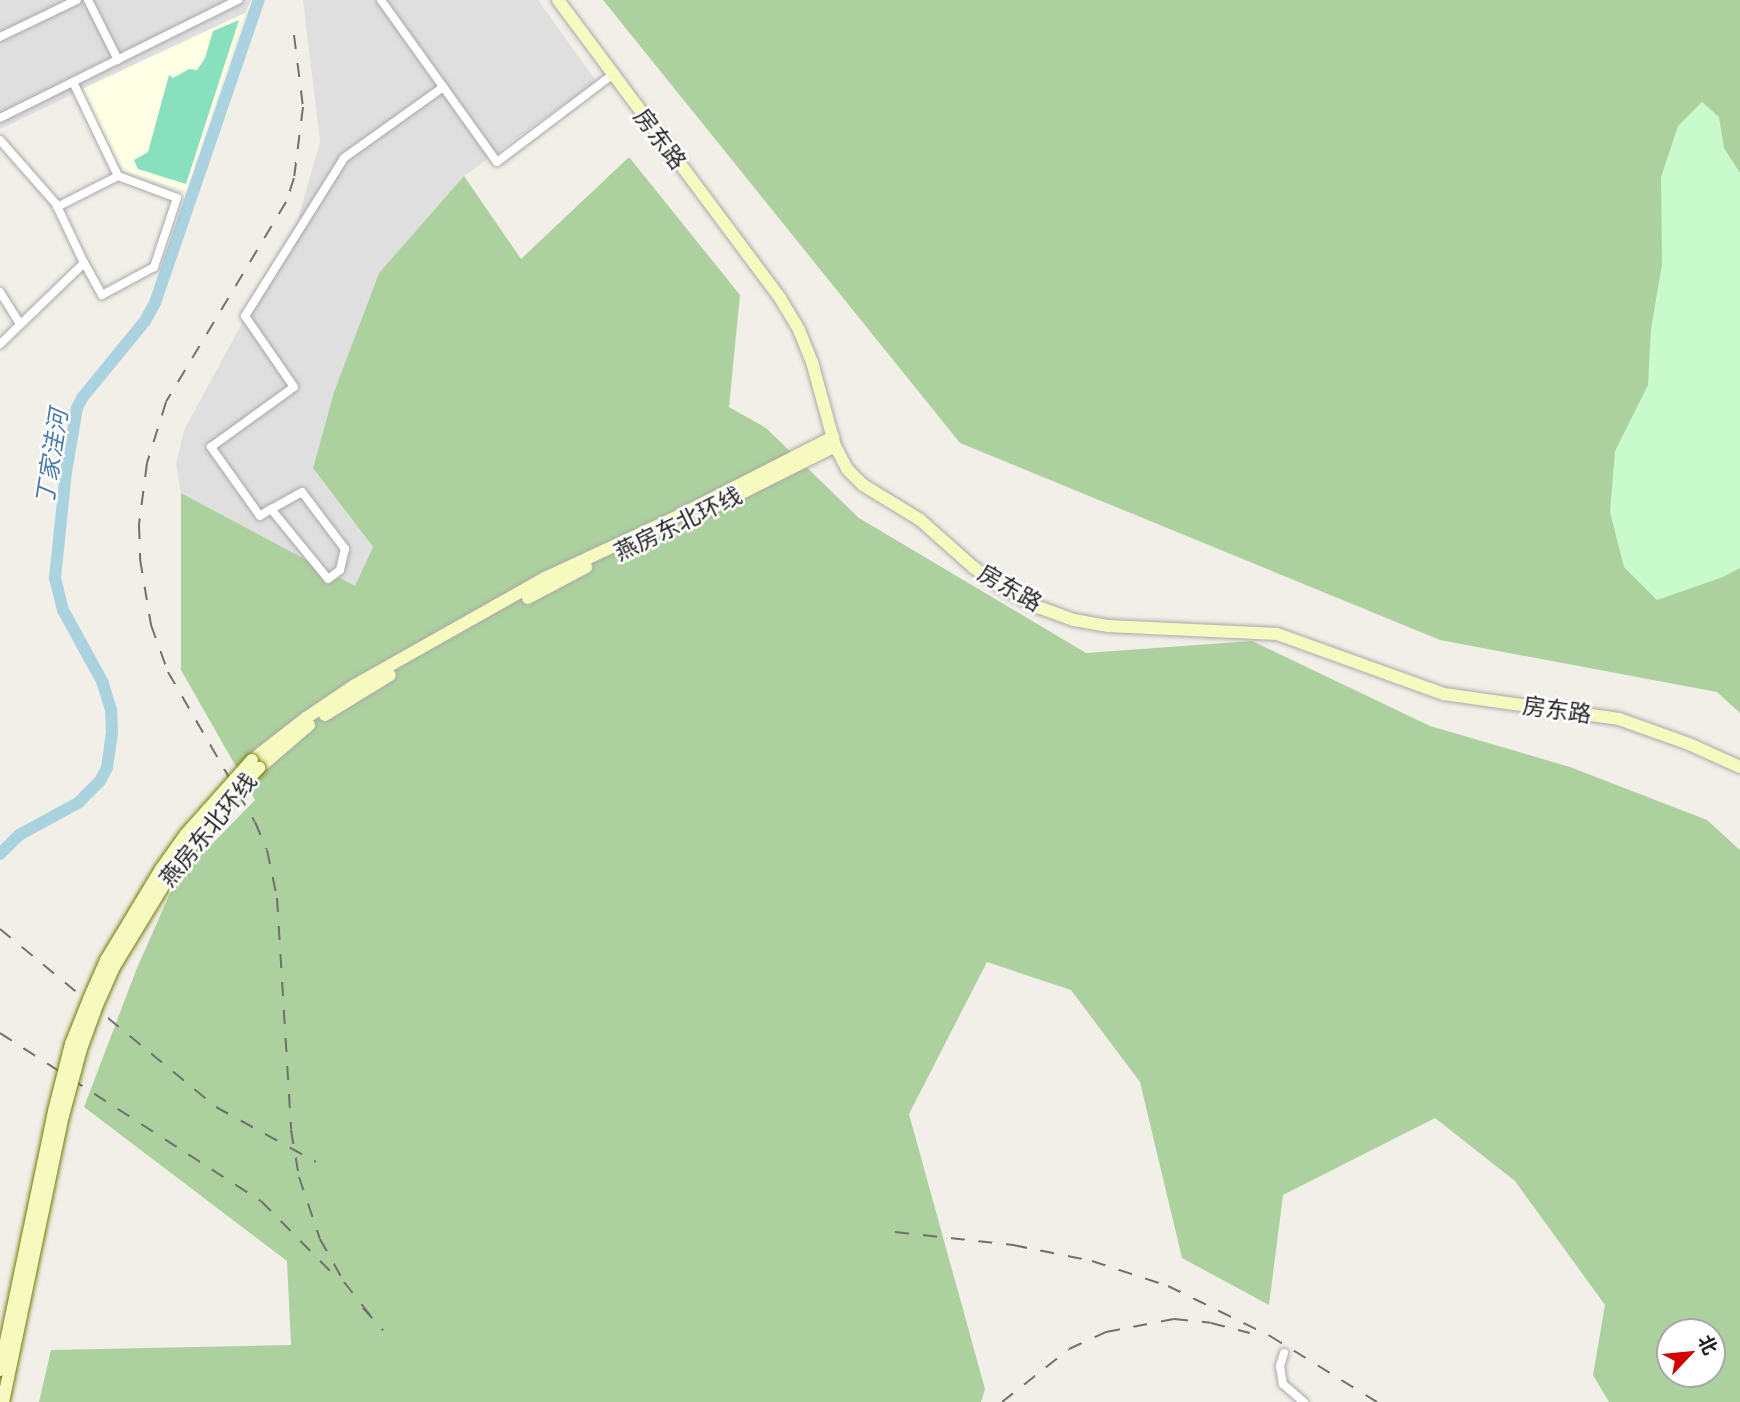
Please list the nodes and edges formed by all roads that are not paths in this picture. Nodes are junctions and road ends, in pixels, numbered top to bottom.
1 (78, 0) edge
2 (88, 0) edge
3 (238, 0) edge
4 (381, 0) edge
5 (558, 0) edge
6 (0, 37) edge
7 (118, 60) junction
8 (612, 75) junction
9 (73, 82) junction
10 (443, 87) junction
11 (0, 118) edge
12 (0, 140) edge
13 (118, 176) junction
14 (57, 207) junction
15 (84, 264) junction
16 (0, 292) edge
17 (20, 324) junction
18 (0, 344) edge
19 (834, 441) junction
20 (271, 509) junction
21 (256, 764) junction
22 (1740, 768) edge
23 (1284, 1353) dead end
24 (0, 1370) edge
25 (3, 1402) edge
26 (1304, 1402) edge

1 - 6 street
2 - 7 street
3 - 7 street
4 - 10 street
5 - 8 main road, 房东路
7 - 9 street
8 - 10 street
8 - 19 main road, 房东路
9 - 11 street
9 - 13 street
10 - 20 street
12 - 14 street
13 - 14 street
13 - 15 street
14 - 15 street
15 - 17 street
16 - 17 street
17 - 18 street
19 - 21 main road, 燕房东北环线
19 - 22 main road, 房东路
20 - 20 street
21 - 24 main road, 燕房东北环线, bridge
21 - 25 main road, 燕房东北环线, bridge
23 - 26 street

